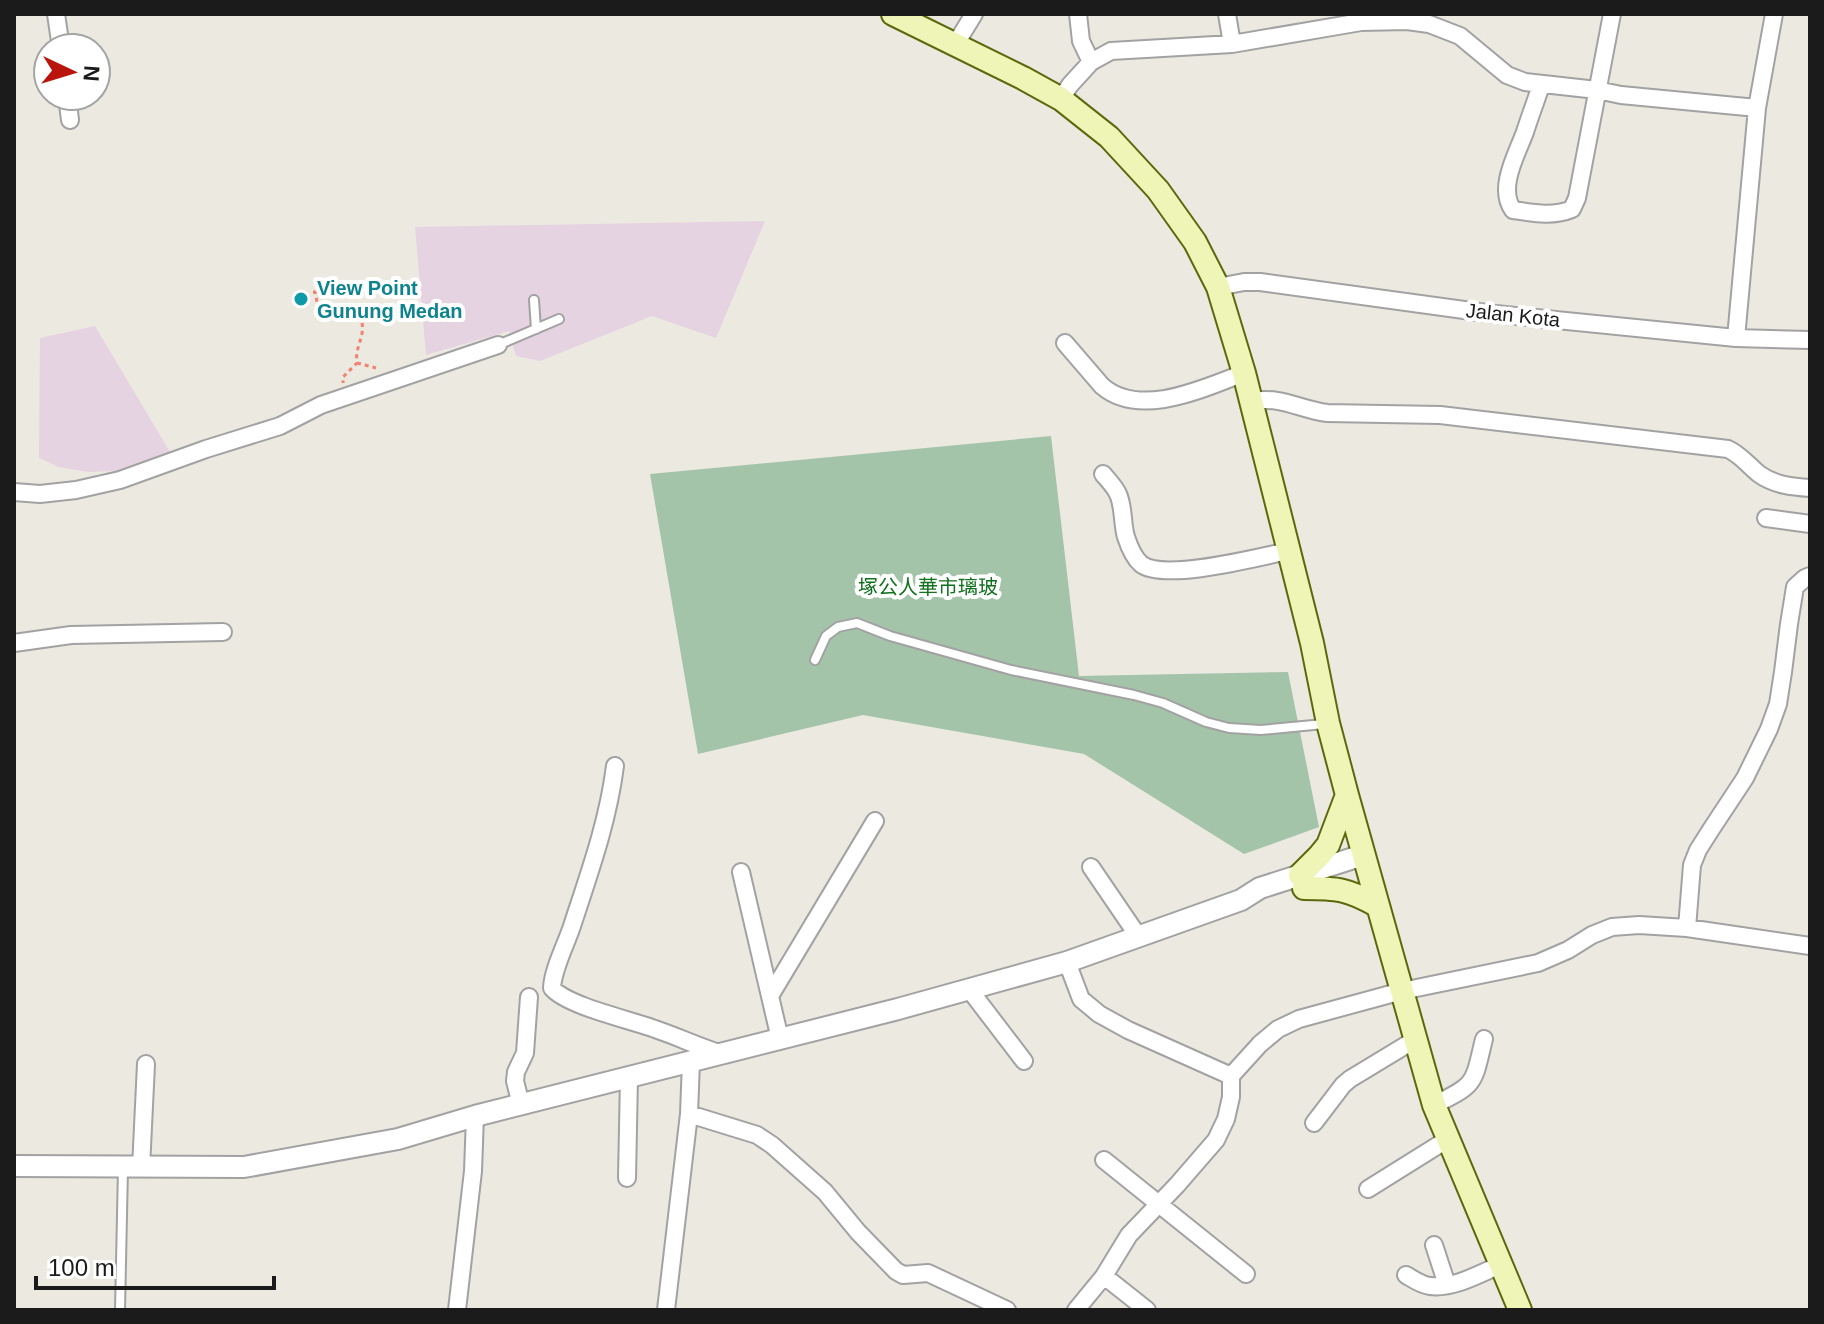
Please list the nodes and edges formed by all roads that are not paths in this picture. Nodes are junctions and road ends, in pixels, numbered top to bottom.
1 (974, 14) edge
2 (1078, 14) edge
3 (1227, 14) edge
4 (1612, 14) edge
5 (1774, 14) edge
6 (900, 16) edge
7 (1232, 44) junction
8 (955, 45) junction
9 (1091, 62) junction
10 (1541, 85) junction
11 (1597, 90) junction
12 (1061, 99) junction
13 (1757, 108) junction
14 (69, 112) edge
15 (70, 120) dead end
16 (1218, 287) junction
17 (534, 300) dead end
18 (559, 319) dead end
19 (536, 329) junction
20 (1736, 338) junction
21 (1810, 340) edge
22 (1065, 343) dead end
23 (498, 345) joint
24 (1244, 373) junction
25 (1251, 401) junction
26 (1103, 474) dead end
27 (1810, 488) edge
28 (14, 492) edge
29 (1766, 518) dead end
30 (1810, 524) edge
31 (1288, 551) junction
32 (1810, 576) edge
33 (223, 632) dead end
34 (14, 643) edge
35 (815, 660) dead end
36 (1328, 723) junction
37 (615, 766) dead end
38 (1347, 795) junction
39 (875, 821) dead end
40 (1365, 861) junction
41 (1091, 867) dead end
42 (741, 872) dead end
43 (1302, 881) junction
44 (1378, 906) junction
45 (1687, 928) junction
46 (1138, 936) junction
47 (1810, 946) edge
48 (1067, 962) junction
49 (969, 989) junction
50 (1402, 991) junction
51 (770, 996) junction
52 (529, 997) dead end
53 (780, 1039) junction
54 (1416, 1039) junction
55 (1484, 1039) dead end
56 (719, 1053) junction
57 (691, 1061) junction
58 (1024, 1061) dead end
59 (146, 1064) dead end
60 (1231, 1076) junction
61 (629, 1077) junction
62 (521, 1105) junction
63 (1434, 1105) junction
64 (689, 1114) junction
65 (475, 1116) junction
66 (1314, 1123) dead end
67 (1448, 1139) junction
68 (1104, 1160) dead end
69 (14, 1166) edge
70 (132, 1168) junction
71 (627, 1178) dead end
72 (1368, 1189) dead end
73 (1159, 1205) junction
74 (1434, 1245) dead end
75 (1500, 1265) junction
76 (1246, 1274) dead end
77 (1406, 1275) dead end
78 (1104, 1276) junction
79 (1447, 1285) junction
80 (120, 1310) edge
81 (457, 1310) edge
82 (666, 1310) edge
83 (1007, 1310) edge
84 (1076, 1310) edge
85 (1147, 1310) edge
86 (1520, 1310) edge

1 - 8 street
2 - 9 street
3 - 7 street
4 - 11 street
5 - 13 street
6 - 8 main road
7 - 9 street
7 - 10 street
8 - 12 main road
9 - 12 street
10 - 11 street
10 - 11 street
11 - 13 street
12 - 16 main road
13 - 20 street
14 - 15 street
16 - 20 street, Jalan Kota
16 - 24 main road
17 - 19 lane
18 - 19 lane
19 - 23 lane
20 - 21 street, Jalan Kota
22 - 24 street
23 - 28 street
24 - 25 main road
25 - 27 street
25 - 31 main road
26 - 31 street
29 - 30 street
31 - 36 main road
32 - 45 street
33 - 34 street
35 - 36 lane
36 - 38 main road
37 - 56 street
38 - 40 main road
38 - 43 main road
39 - 51 street
40 - 43 street
40 - 44 main road
41 - 46 street
42 - 51 street
43 - 44 main road
43 - 46 street
44 - 50 main road
45 - 47 street
45 - 50 street
46 - 48 street
48 - 49 street
48 - 60 street
49 - 53 street
49 - 58 street
50 - 54 main road
50 - 60 street
51 - 53 street
52 - 62 street
53 - 56 street
54 - 63 main road
54 - 66 street
55 - 63 street
56 - 57 street
57 - 61 street
57 - 64 street
59 - 70 street
60 - 73 street
61 - 62 street
61 - 71 street
62 - 65 street
63 - 67 main road
64 - 82 street
64 - 83 street
65 - 70 street
65 - 81 street
67 - 72 street
67 - 75 main road
68 - 73 street
69 - 70 street
70 - 80 lane
73 - 76 street
73 - 78 street
74 - 79 street
75 - 79 street
75 - 86 main road
77 - 79 street
78 - 84 street
78 - 85 street

